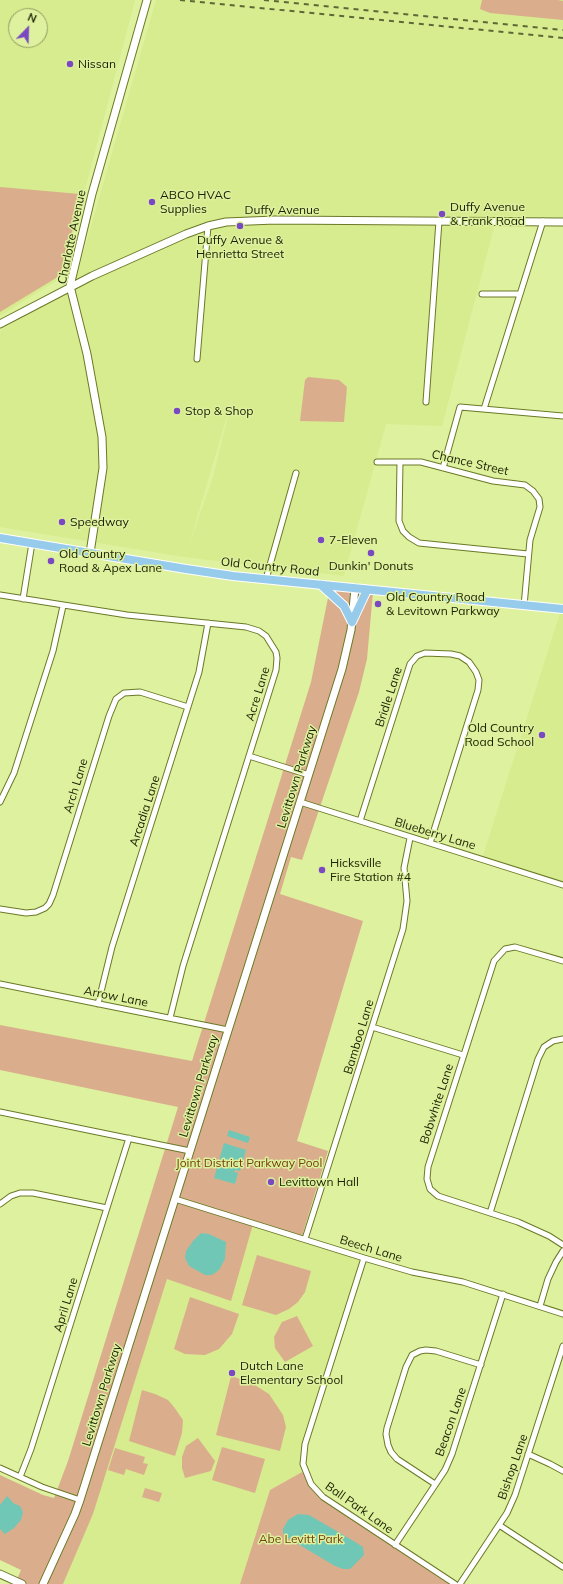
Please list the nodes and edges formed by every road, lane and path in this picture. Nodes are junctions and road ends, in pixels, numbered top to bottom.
1 (147, 0) edge
2 (439, 221) junction
3 (543, 221) junction
4 (563, 222) edge
5 (208, 226) junction
6 (70, 286) junction
7 (482, 294) dead end
8 (520, 294) junction
9 (0, 324) edge
10 (197, 359) dead end
11 (426, 402) dead end
12 (484, 409) junction
13 (562, 414) edge
14 (377, 462) dead end
15 (400, 462) junction
16 (443, 468) junction
17 (296, 473) dead end
18 (0, 538) edge
19 (32, 543) junction
20 (90, 553) junction
21 (528, 554) junction
22 (266, 579) junction
23 (321, 585) junction
24 (355, 588) junction
25 (367, 590) junction
26 (0, 595) edge
27 (23, 598) junction
28 (63, 606) junction
29 (524, 606) junction
30 (563, 609) edge
31 (352, 622) junction
32 (208, 623) junction
33 (188, 707) junction
34 (249, 756) junction
35 (309, 775) junction
36 (0, 802) edge
37 (300, 802) junction
38 (360, 821) junction
39 (410, 838) junction
40 (430, 843) junction
41 (563, 885) edge
42 (0, 909) edge
43 (563, 961) edge
44 (0, 984) edge
45 (98, 1004) junction
46 (170, 1018) junction
47 (372, 1027) junction
48 (228, 1030) junction
49 (563, 1039) edge
50 (463, 1055) junction
51 (0, 1112) edge
52 (129, 1138) junction
53 (190, 1150) junction
54 (175, 1199) junction
55 (0, 1204) edge
56 (107, 1208) junction
57 (490, 1213) junction
58 (306, 1239) junction
59 (563, 1245) edge
60 (563, 1251) edge
61 (364, 1258) junction
62 (503, 1294) junction
63 (540, 1306) junction
64 (563, 1314) edge
65 (563, 1346) edge
66 (481, 1365) junction
67 (528, 1454) junction
68 (0, 1468) edge
69 (563, 1471) edge
70 (20, 1477) junction
71 (435, 1484) junction
72 (80, 1500) junction
73 (499, 1525) junction
74 (395, 1545) junction
75 (563, 1567) edge
76 (0, 1574) edge
77 (22, 1584) edge
78 (43, 1584) edge
79 (455, 1584) edge
80 (460, 1584) edge

1 - 6 street, Charlotte Avenue
2 - 3 street, Duffy Avenue
2 - 5 street, Duffy Avenue
2 - 11 street
3 - 4 street, Duffy Avenue
3 - 8 street
5 - 6 street, Duffy Avenue
5 - 10 street
6 - 9 street, Duffy Avenue
6 - 20 street, Charlotte Avenue
7 - 8 street
8 - 12 street
12 - 13 street
12 - 16 street
14 - 15 street, Chance Street
15 - 16 street, Chance Street
15 - 21 street
16 - 21 street, Chance Street
17 - 22 street
18 - 19 main road, Old Country Road
19 - 20 main road, Old Country Road
19 - 27 street
20 - 22 main road, Old Country Road
21 - 29 street, Chance Street
22 - 23 main road, Old Country Road
23 - 24 main road, Old Country Road
23 - 31 main road
24 - 25 main road, Old Country Road
24 - 31 street, Levittown Parkway
25 - 29 main road, Old Country Road
25 - 31 main road
26 - 27 street, Acre Lane
27 - 28 street, Acre Lane
28 - 32 street, Acre Lane
28 - 36 street
29 - 30 main road, Old Country Road
31 - 35 street, Levittown Parkway
32 - 33 street, Arcadia Lane
32 - 34 street, Acre Lane
33 - 42 street, Arch Lane
33 - 45 street, Arcadia Lane
34 - 35 street
34 - 46 street, Acre Lane
35 - 37 street, Levittown Parkway
37 - 38 street, Blueberry Lane
37 - 48 street, Levittown Parkway
38 - 39 street, Blueberry Lane
38 - 40 street, Bridle Lane
39 - 40 street, Blueberry Lane
39 - 47 street, Bamboo Lane
40 - 41 street, Blueberry Lane
43 - 50 street, Bobwhite Lane
44 - 45 street, Arrow Lane
45 - 46 street, Arrow Lane
46 - 48 street, Arrow Lane
47 - 50 street
47 - 58 street, Bamboo Lane
48 - 53 street, Levittown Parkway
49 - 57 street
50 - 57 street, Bobwhite Lane
51 - 52 street
52 - 53 street
52 - 56 street, April Lane
53 - 54 street, Levittown Parkway
54 - 58 street, Beech Lane
54 - 72 street, Levittown Parkway
55 - 56 street
56 - 70 street, April Lane
57 - 59 street, Bobwhite Lane
58 - 61 street, Beech Lane
60 - 63 street
61 - 62 street, Beech Lane
61 - 74 street, Ball Park Lane
62 - 63 street, Beech Lane
62 - 66 street, Beacon Lane
63 - 64 street, Beech Lane
65 - 67 street, Bishop Lane
66 - 71 street, Beacon Lane
66 - 71 street
67 - 69 street
67 - 73 street, Bishop Lane
68 - 70 street
70 - 72 street
71 - 74 street, Beacon Lane
72 - 78 street, Levittown Parkway
73 - 75 street
73 - 80 street, Bishop Lane
74 - 79 street, Ball Park Lane
76 - 77 street

